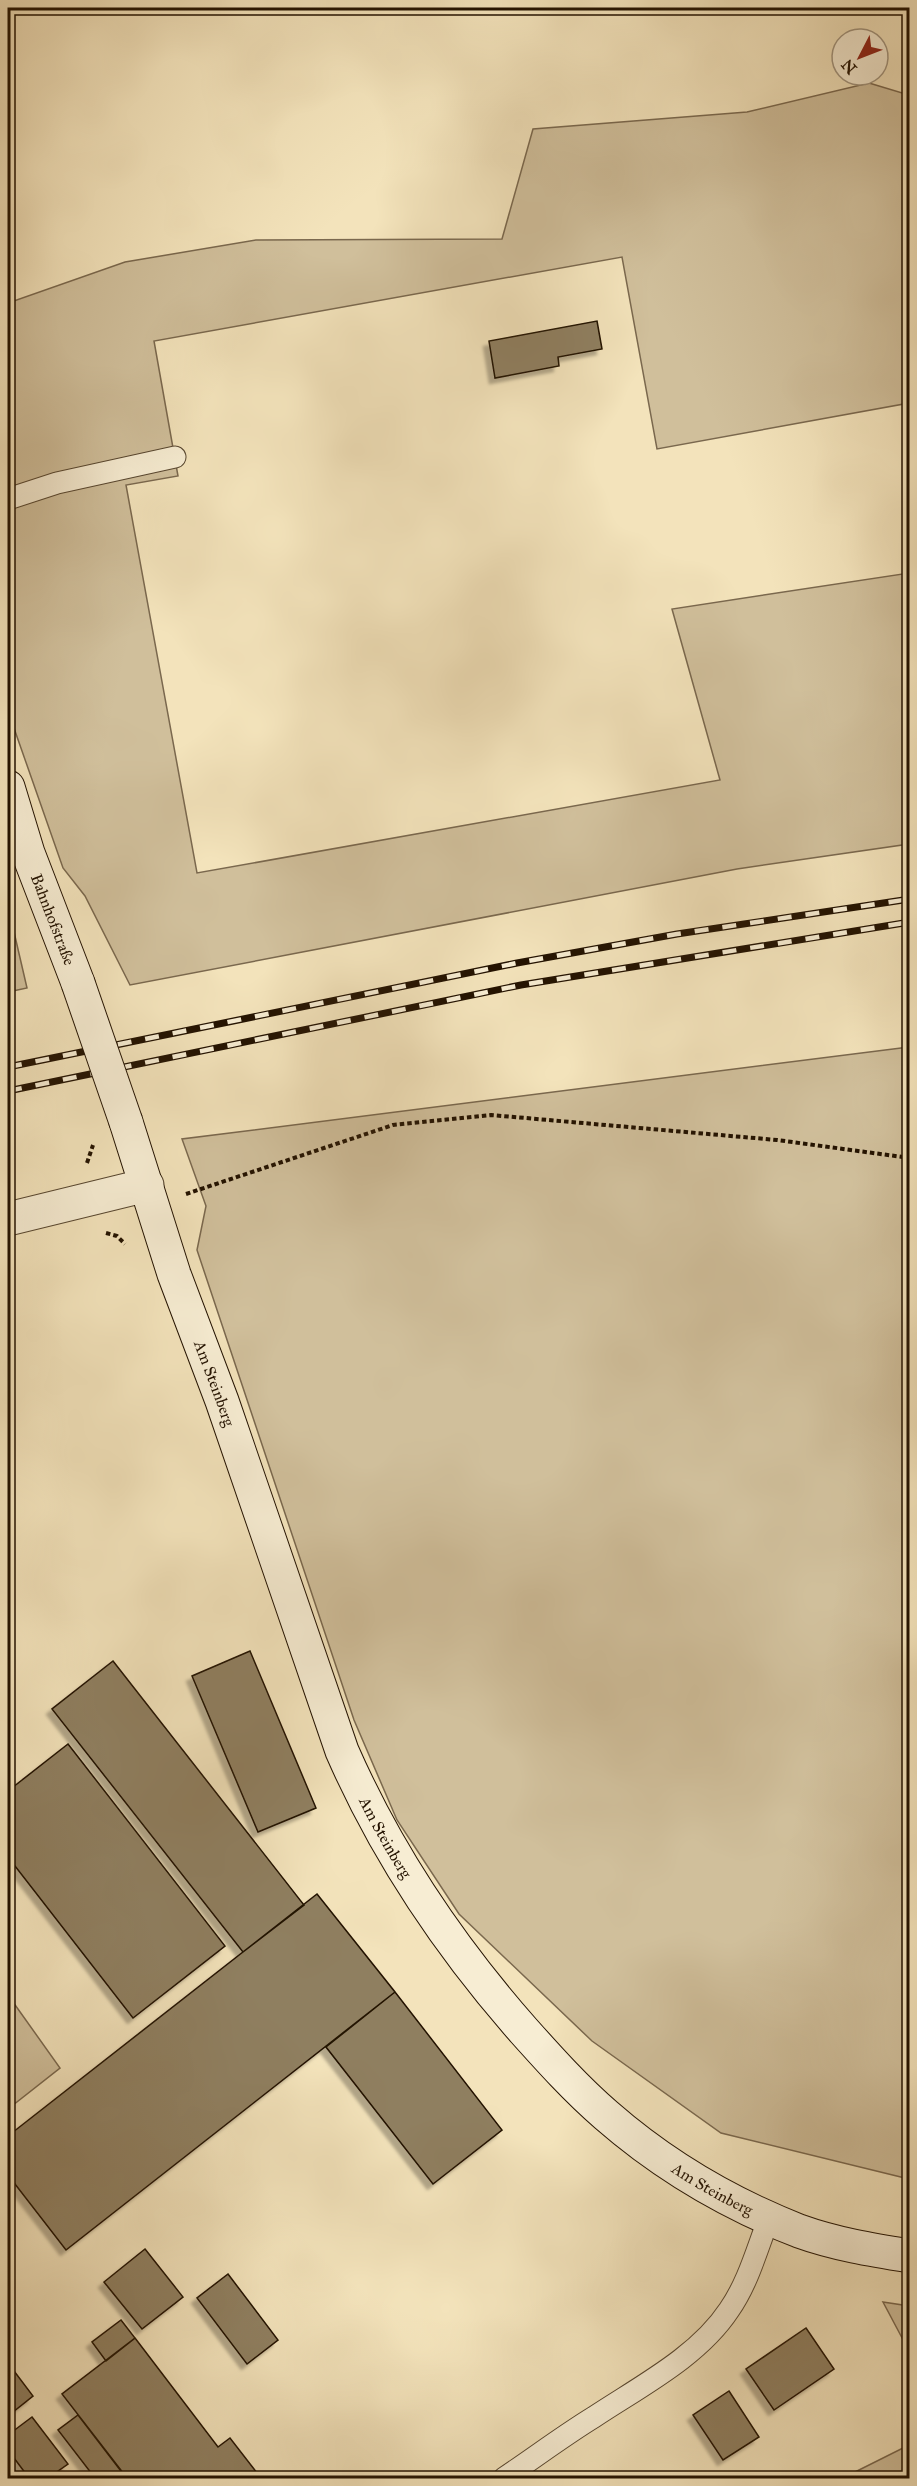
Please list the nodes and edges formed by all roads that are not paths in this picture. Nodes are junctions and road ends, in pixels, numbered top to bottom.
1 (175, 457) dead end
2 (8, 499) edge
3 (8, 787) edge
4 (126, 1122) joint
5 (147, 1185) junction
6 (8, 1219) edge
7 (769, 2218) junction
8 (909, 2256) edge
9 (504, 2478) edge

1 - 2 lane
3 - 4 main road, Bahnhofstraße, bridge
4 - 5 main road, Am Steinberg
5 - 6 main road
5 - 7 main road, Am Steinberg
7 - 8 main road, Am Steinberg
7 - 9 lane

